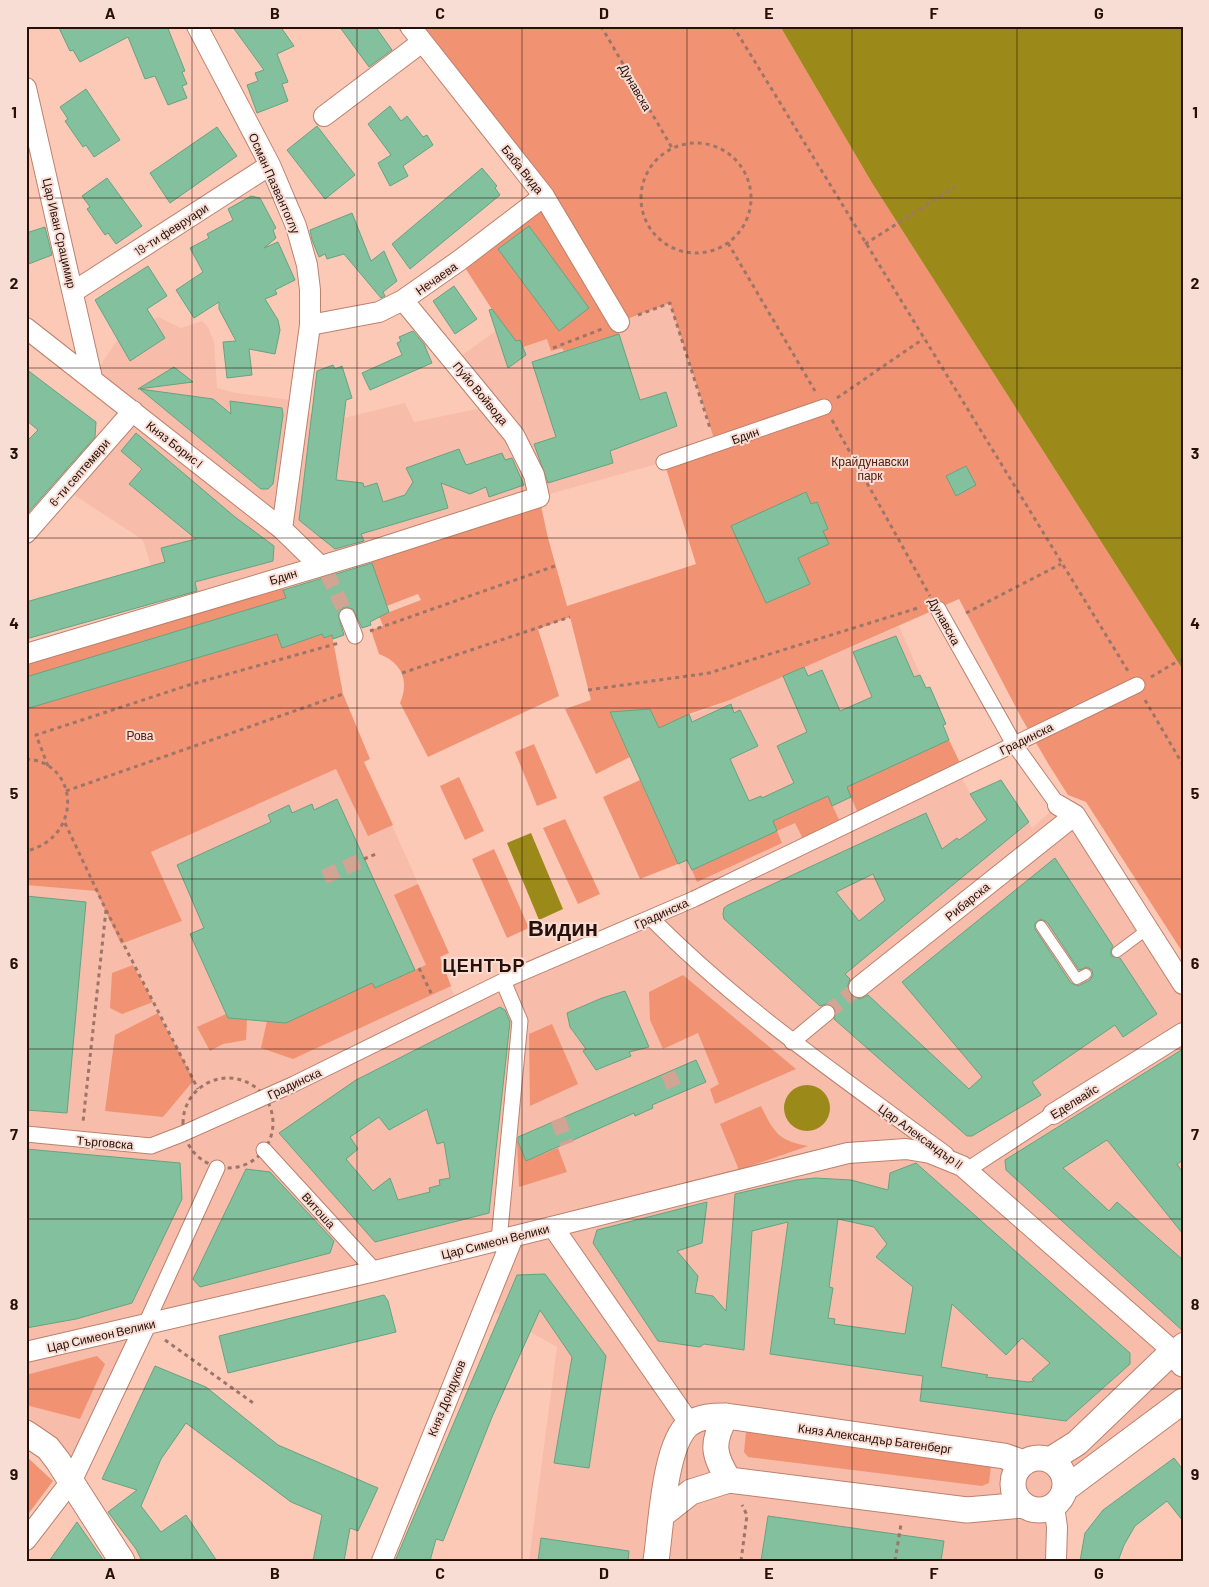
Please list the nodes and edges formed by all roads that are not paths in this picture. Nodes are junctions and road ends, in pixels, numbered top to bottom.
1 (197, 26) edge
2 (410, 26) edge
3 (422, 42) junction
4 (26, 88) edge
5 (324, 116) dead end
6 (270, 165) junction
7 (544, 196) junction
8 (73, 292) junction
9 (403, 300) junction
10 (619, 322) road end
11 (310, 325) junction
12 (26, 328) edge
13 (92, 378) junction
14 (824, 407) road end
15 (133, 411) junction
16 (664, 462) dead end
17 (539, 497) joint
18 (282, 529) junction
19 (26, 534) edge
20 (323, 568) junction
21 (936, 606) road end
22 (347, 616) tunnel mouth
23 (354, 636) road end
24 (26, 654) edge
25 (1137, 685) road end
26 (1014, 744) junction
27 (1058, 805) joint
28 (1075, 815) junction
29 (651, 918) junction
30 (1041, 926) dead end
31 (1149, 928) junction
32 (1117, 952) dead end
33 (1086, 974) dead end
34 (503, 981) junction
35 (1183, 984) edge
36 (859, 987) tunnel mouth
37 (827, 1013) tunnel mouth
38 (1183, 1033) edge
39 (792, 1042) junction
40 (1053, 1114) joint
41 (26, 1134) edge
42 (182, 1134) joint
43 (264, 1150) dead end
44 (217, 1168) dead end
45 (964, 1168) junction
46 (554, 1227) junction
47 (506, 1238) junction
48 (375, 1271) junction
49 (145, 1326) junction
50 (26, 1352) edge
51 (1180, 1353) edge
52 (1183, 1401) edge
53 (726, 1416) junction
54 (690, 1424) junction
55 (29, 1435) edge
56 (1050, 1460) junction
57 (1024, 1463) junction
58 (72, 1480) junction
59 (729, 1480) junction
60 (1059, 1497) junction
61 (1023, 1505) junction
62 (663, 1514) junction
63 (26, 1540) edge
64 (122, 1561) edge
65 (382, 1561) edge
66 (656, 1561) edge
67 (1056, 1561) edge

1 - 6 street, Осман Пазвантоглу
2 - 3 street, Баба Вида
3 - 5 street
3 - 7 street, Баба Вида
4 - 8 street, Цар Иван Срацимир
6 - 8 street, 19-ти февруари
6 - 11 street, Осман Пазвантоглу
7 - 9 street, Нечаева
7 - 10 street, Баба Вида
8 - 13 street, Цар Иван Срацимир
9 - 11 street, Нечаева
9 - 17 street, Пуйо Войвода
11 - 18 street, Осман Пазвантоглу
12 - 13 street, Княз Борис I
13 - 15 street, Княз Борис I
14 - 16 street, Бдин
15 - 18 street, Княз Борис I
15 - 19 street, 6-ти септември
17 - 20 street, Бдин
18 - 20 street, Княз Борис I
20 - 24 street, Бдин
21 - 26 street, Дунавска
22 - 23 street
25 - 26 street, Градинска
26 - 27 street, Дунавска
26 - 29 street, Градинска
27 - 28 street, Дунавска
28 - 31 street, Дунавска
28 - 36 street, Рибарска
29 - 34 street, Градинска
29 - 39 street, Цар Александър II
30 - 33 lane
31 - 32 lane
31 - 35 street, Дунавска
34 - 42 street, Градинска
34 - 47 street, Княз Дондуков
37 - 39 street
38 - 40 street, Еделвайс
39 - 45 street, Цар Александър II
40 - 45 street, Еделвайс
41 - 42 street, Търговска
43 - 48 street, Витоша
44 - 49 street
45 - 46 street, Цар Симеон Велики
45 - 51 street, Цар Александър II
46 - 47 street, Цар Симеон Велики
46 - 54 street
47 - 48 street, Цар Симеон Велики
47 - 65 street, Княз Дондуков
48 - 49 street, Цар Симеон Велики
49 - 50 street, Цар Симеон Велики
49 - 58 street
51 - 56 street, Княз Александър Батенберг
52 - 60 street
53 - 54 street, Княз Александър Батенберг
53 - 57 street, Княз Александър Батенберг
53 - 59 street
54 - 62 street
55 - 58 street
56 - 57 street, Княз Александър Батенберг
56 - 60 street
57 - 61 street
58 - 63 street
58 - 64 street
59 - 61 street
59 - 62 street
60 - 61 street
60 - 67 street
62 - 66 street

